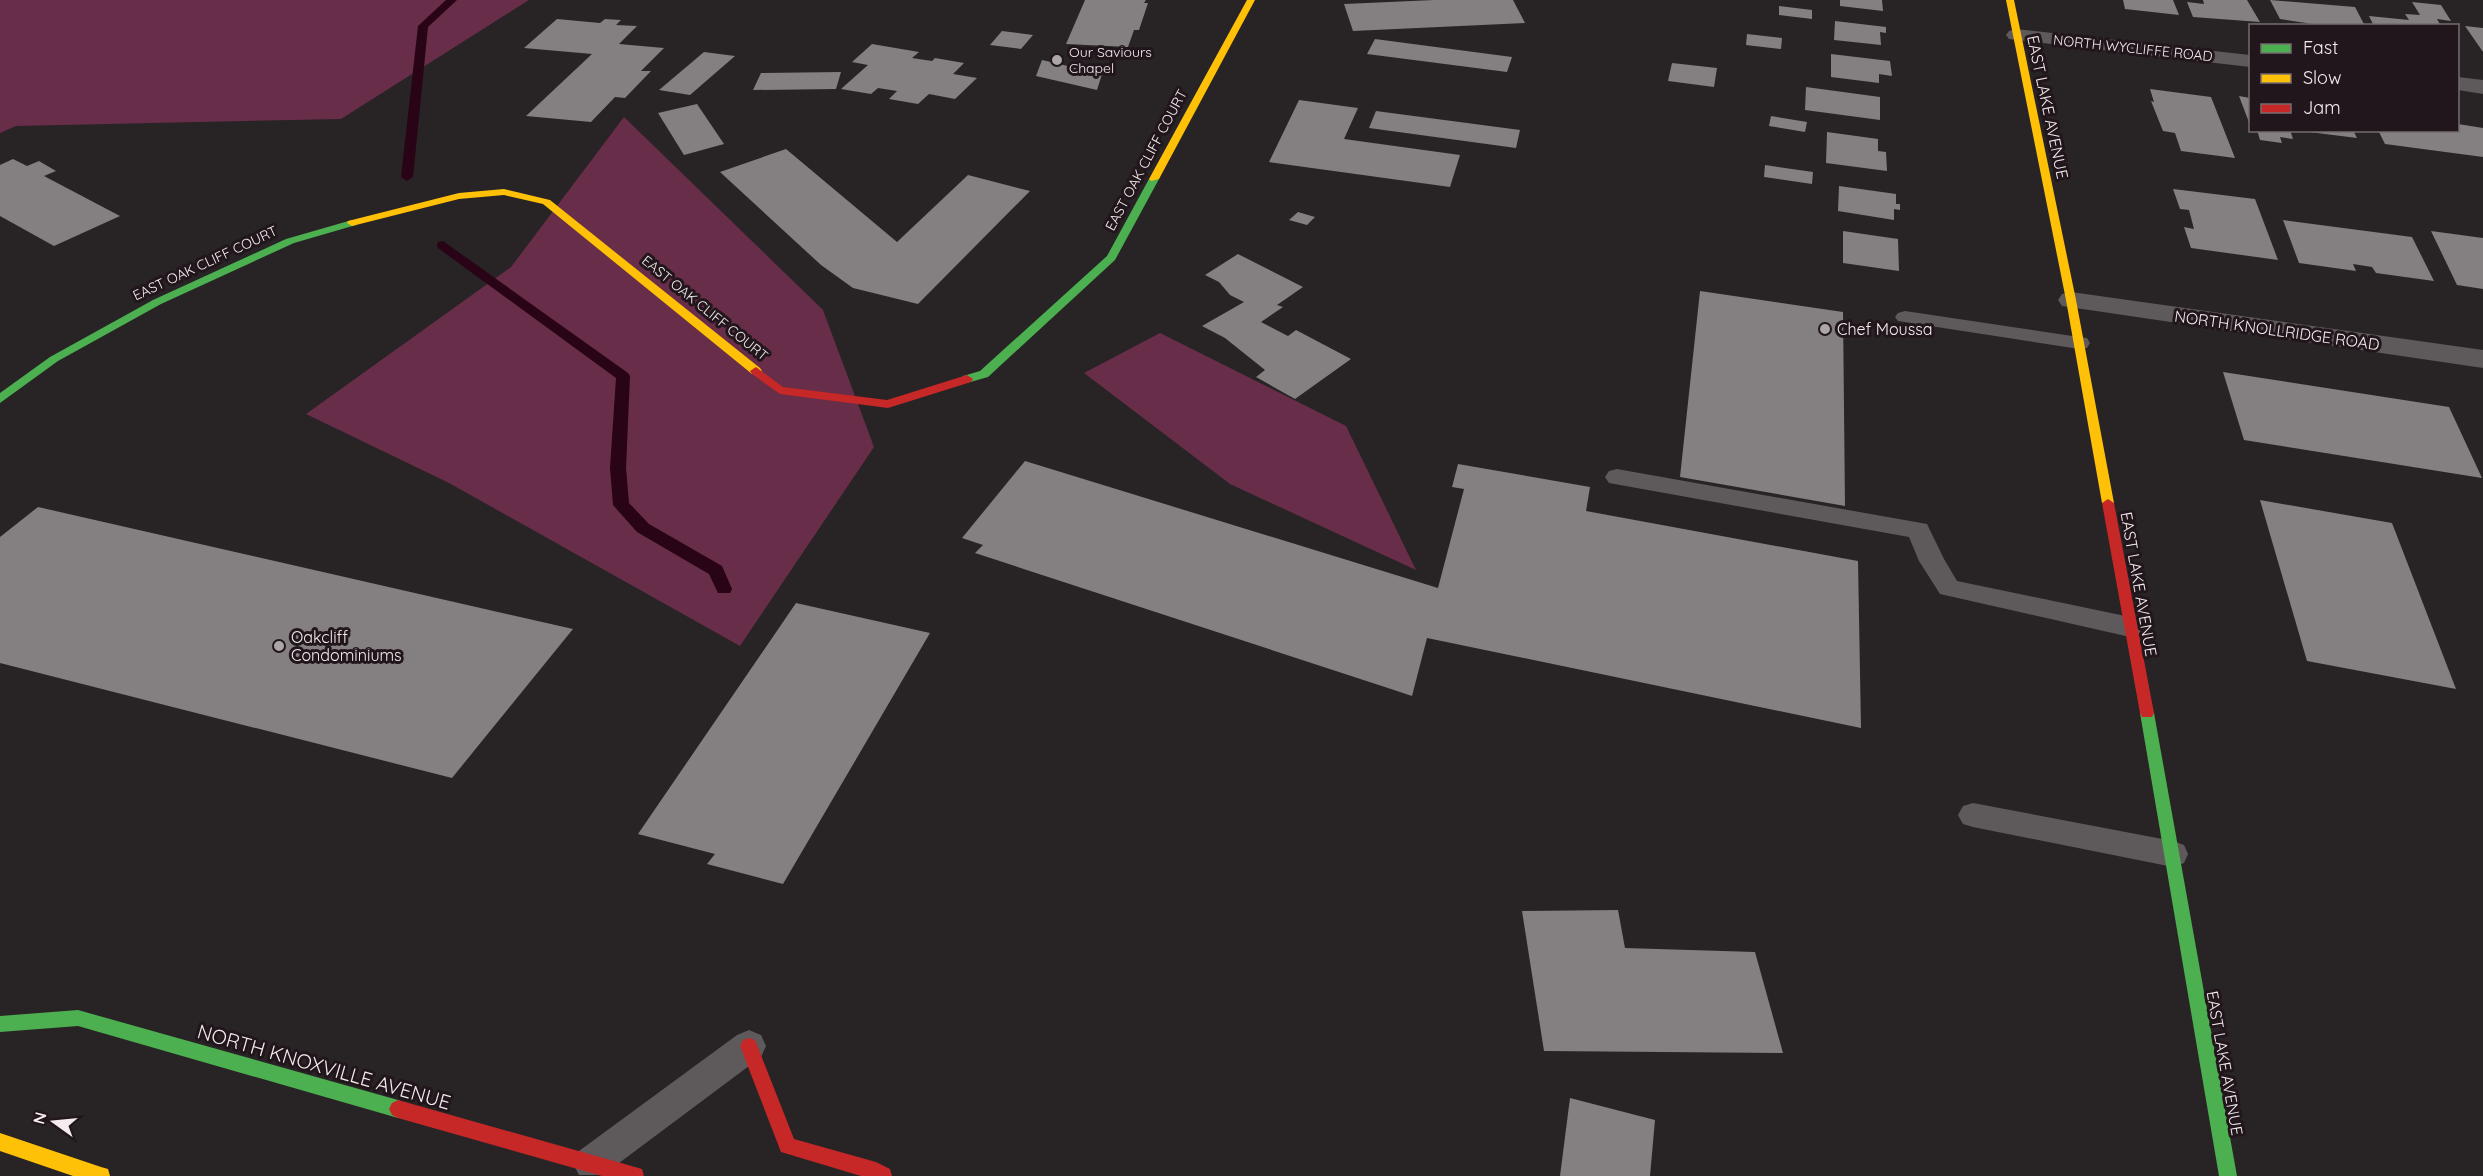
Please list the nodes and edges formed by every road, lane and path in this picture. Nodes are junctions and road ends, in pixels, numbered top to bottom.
1 (1251, 0) edge
2 (2010, 0) edge
3 (2016, 35) junction
4 (2249, 61) edge
5 (2459, 84) edge
6 (2483, 87) edge
7 (2071, 300) junction
8 (1905, 317) dead end
9 (2079, 343) junction
10 (2483, 359) edge
11 (0, 399) edge
12 (1617, 477) dead end
13 (2130, 627) junction
14 (1973, 815) dead end
15 (2174, 854) junction
16 (0, 1024) edge
17 (749, 1046) joint
18 (0, 1142) edge
19 (591, 1163) junction
20 (101, 1176) edge
21 (635, 1176) edge
22 (883, 1176) edge
23 (2228, 1176) edge

1 - 11 street, EAST OAK CLIFF COURT
2 - 3 street, EAST LAKE AVENUE
3 - 4 street, NORTH WYCLIFFE ROAD
3 - 7 street, EAST LAKE AVENUE
5 - 6 street
7 - 9 street, EAST LAKE AVENUE
7 - 10 street, NORTH KNOLLRIDGE ROAD
8 - 9 lane
9 - 13 street, EAST LAKE AVENUE
12 - 13 lane
13 - 15 street, EAST LAKE AVENUE
14 - 15 lane
15 - 23 street, EAST LAKE AVENUE
16 - 19 street, NORTH KNOXVILLE AVENUE
17 - 19 lane
17 - 22 street
18 - 20 street
19 - 21 street, NORTH KNOXVILLE AVENUE

